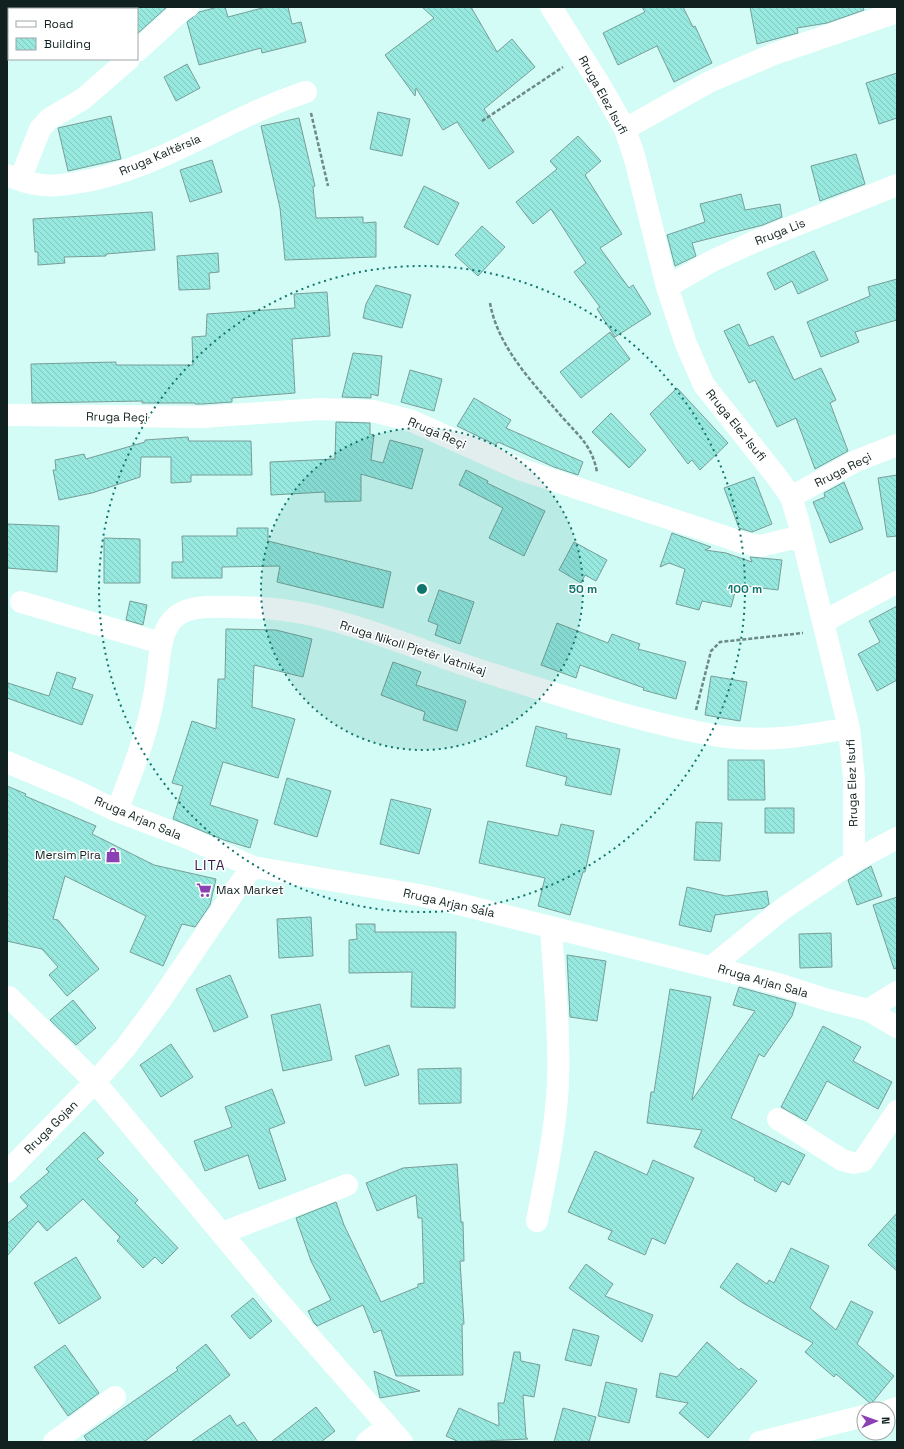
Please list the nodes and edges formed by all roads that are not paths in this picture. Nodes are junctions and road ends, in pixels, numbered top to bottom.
1 (188, 7) edge
2 (551, 7) edge
3 (897, 12) edge
4 (138, 50) edge
5 (128, 60) edge
6 (306, 92) road end
7 (625, 129) junction
8 (14, 178) edge
9 (897, 185) edge
10 (667, 287) junction
11 (7, 415) edge
12 (897, 445) edge
13 (791, 498) junction
14 (802, 536) junction
15 (897, 582) edge
16 (22, 602) dead end
17 (824, 626) junction
18 (161, 643) junction
19 (849, 728) junction
20 (7, 762) edge
21 (117, 811) junction
22 (897, 838) edge
23 (854, 861) junction
24 (253, 867) junction
25 (551, 927) junction
26 (711, 966) junction
27 (897, 992) edge
28 (9, 997) dead end
29 (868, 1010) junction
30 (897, 1027) edge
31 (95, 1082) junction
32 (897, 1110) edge
33 (778, 1119) dead end
34 (7, 1172) edge
35 (347, 1186) dead end
36 (538, 1221) dead end
37 (222, 1233) junction
38 (115, 1397) dead end
39 (856, 1418) edge
40 (387, 1426) junction
41 (54, 1442) edge
42 (367, 1442) edge
43 (402, 1442) edge
44 (760, 1442) edge

1 - 4 street
2 - 7 street, Rruga Elez Isufi
3 - 7 street
5 - 8 street
6 - 8 street, Rruga Kaltërsia
7 - 10 street, Rruga Elez Isufi
9 - 10 street, Rruga Lis
10 - 13 street, Rruga Elez Isufi
11 - 14 street, Rruga Reçi
12 - 13 street, Rruga Reçi
13 - 14 street, Rruga Elez Isufi
14 - 17 street, Rruga Elez Isufi
15 - 17 street
16 - 18 street
17 - 19 street, Rruga Elez Isufi
18 - 19 street, Rruga Nikoll Pjetër Vatnikaj
18 - 21 street, Rruga Nikoll Pjetër Vatnikaj
19 - 23 street, Rruga Elez Isufi
20 - 21 street, Rruga Arjan Sala
21 - 24 street, Rruga Arjan Sala
22 - 23 street
23 - 26 street
24 - 25 street, Rruga Arjan Sala
24 - 31 street, Rruga Gojan
25 - 26 street, Rruga Arjan Sala
25 - 36 street
26 - 29 street, Rruga Arjan Sala
27 - 29 street
28 - 31 street
29 - 30 street, Rruga Arjan Sala
31 - 34 street, Rruga Gojan
31 - 37 street
32 - 33 street
35 - 37 street
37 - 40 street
38 - 41 street
39 - 44 street
40 - 42 street
40 - 43 street

